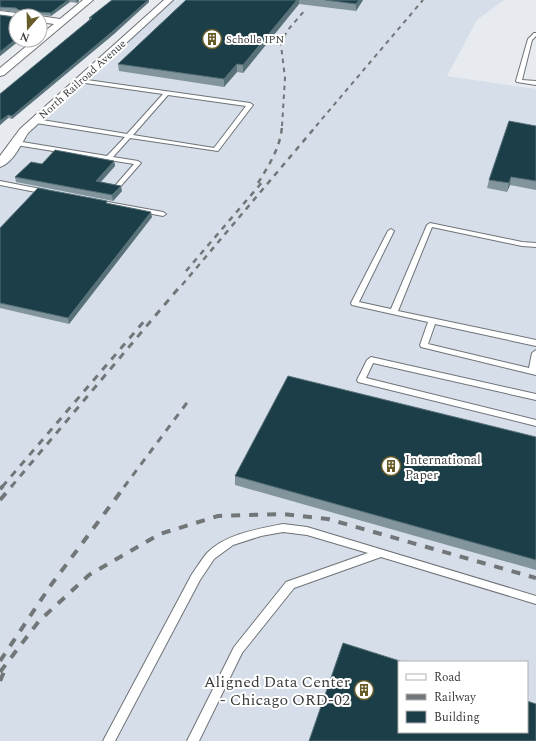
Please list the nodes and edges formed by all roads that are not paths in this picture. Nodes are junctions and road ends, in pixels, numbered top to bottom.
1 (90, 0) edge
2 (170, 0) edge
3 (48, 21) edge
4 (62, 22) junction
5 (536, 34) edge
6 (0, 73) edge
7 (80, 81) junction
8 (536, 83) edge
9 (167, 93) junction
10 (36, 121) junction
11 (129, 136) junction
12 (16, 143) junction
13 (109, 158) junction
14 (0, 163) edge
15 (0, 184) edge
16 (117, 187) edge
17 (54, 194) edge
18 (101, 202) edge
19 (163, 214) dead end
20 (391, 231) dead end
21 (536, 245) edge
22 (394, 312) junction
23 (432, 321) junction
24 (536, 344) edge
25 (536, 353) edge
26 (534, 371) edge
27 (536, 397) edge
28 (536, 423) edge
29 (381, 553) junction
30 (536, 600) edge
31 (109, 741) edge
32 (193, 741) edge

1 - 4 street
2 - 7 street, North Railroad Avenue
3 - 4 street
4 - 6 street
5 - 8 lane
7 - 9 lane
7 - 10 street, North Railroad Avenue
9 - 11 lane
9 - 11 lane
10 - 11 lane
10 - 12 street, North Railroad Avenue
11 - 13 lane
12 - 13 lane
12 - 14 street, North Railroad Avenue
13 - 16 lane
15 - 17 lane
18 - 19 lane
20 - 22 lane
21 - 22 lane
22 - 23 lane
23 - 24 lane
23 - 26 lane
25 - 26 lane
27 - 28 lane
29 - 30 lane
29 - 31 lane
29 - 32 lane

